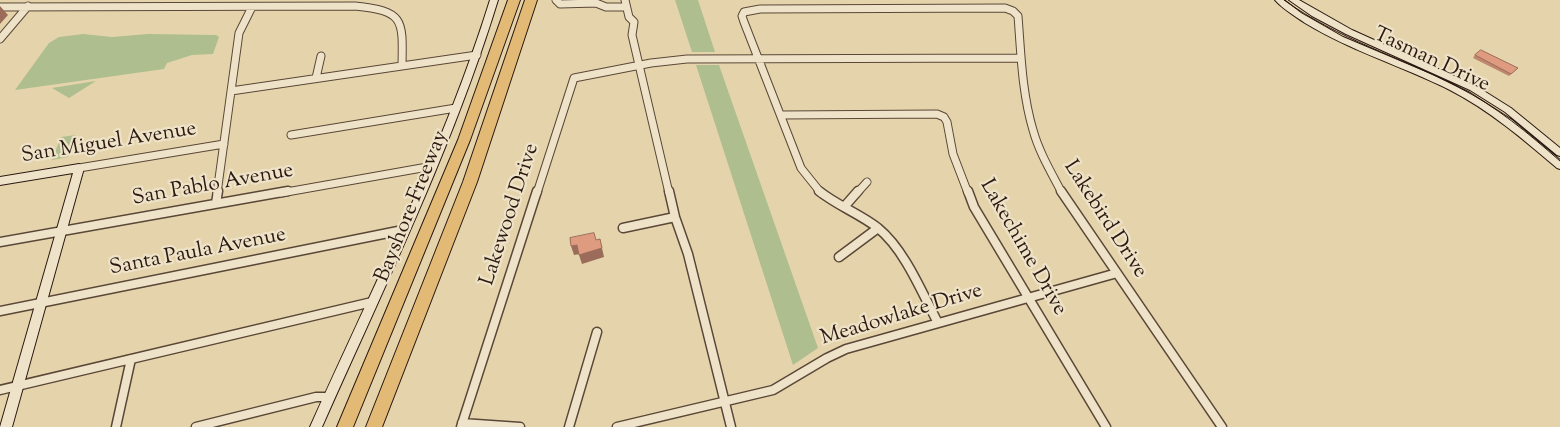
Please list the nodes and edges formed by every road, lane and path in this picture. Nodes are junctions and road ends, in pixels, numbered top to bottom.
1 (152, 0) edge
2 (494, 0) edge
3 (531, 0) edge
4 (556, 0) edge
5 (1279, 0) edge
6 (1293, 0) edge
7 (512, 2) edge
8 (625, 3) edge
9 (28, 6) junction
10 (0, 7) edge
11 (148, 7) junction
12 (252, 7) junction
13 (0, 39) edge
14 (476, 54) junction
15 (321, 56) dead end
16 (1021, 58) junction
17 (759, 60) junction
18 (640, 65) junction
19 (402, 66) junction
20 (316, 78) junction
21 (231, 91) junction
22 (456, 108) junction
23 (781, 115) junction
24 (291, 135) dead end
25 (224, 144) junction
26 (1560, 153) edge
27 (1560, 165) edge
28 (433, 166) junction
29 (79, 168) junction
30 (0, 181) edge
31 (867, 182) dead end
32 (216, 203) junction
33 (844, 207) junction
34 (675, 218) junction
35 (623, 228) dead end
36 (878, 228) junction
37 (62, 230) junction
38 (403, 230) junction
39 (0, 242) edge
40 (839, 257) dead end
41 (1117, 273) junction
42 (1029, 298) junction
43 (43, 302) junction
44 (372, 302) junction
45 (0, 310) edge
46 (938, 324) junction
47 (597, 332) dead end
48 (131, 359) junction
49 (18, 386) junction
50 (0, 390) edge
51 (329, 397) junction
52 (725, 402) junction
53 (461, 425) edge
54 (6, 427) edge
55 (116, 427) edge
56 (196, 427) edge
57 (316, 427) edge
58 (345, 427) edge
59 (374, 427) edge
60 (520, 427) edge
61 (569, 427) edge
62 (617, 427) edge
63 (731, 427) edge
64 (1106, 427) edge
65 (1222, 427) edge

1 - 11 street
2 - 14 street
3 - 59 highway, Bayshore Freeway
4 - 8 street
5 - 27 street, Tasman Drive
6 - 26 street, Tasman Drive
7 - 58 highway, Bayshore Freeway
8 - 18 street
9 - 10 street
9 - 11 street
9 - 13 street
11 - 12 street
12 - 19 street
12 - 21 street
14 - 19 street
14 - 22 street
15 - 20 street
16 - 17 street
16 - 17 street, Lakebird Drive
16 - 41 street, Lakebird Drive
17 - 18 street
17 - 23 street
18 - 34 street
18 - 53 street, Lakewood Drive
19 - 20 street
20 - 21 street
21 - 25 street
22 - 24 street
22 - 28 street
23 - 33 street
23 - 42 street, Lakechime Drive
25 - 29 street, San Miguel Avenue
25 - 32 street
28 - 32 street, San Pablo Avenue
28 - 38 street
29 - 30 street, San Miguel Avenue
29 - 37 street
31 - 33 street
32 - 37 street, San Pablo Avenue
33 - 36 street
34 - 35 street
34 - 52 street
36 - 40 street
36 - 46 street
37 - 39 street, San Pablo Avenue
37 - 43 street
38 - 43 street, Santa Paula Avenue
38 - 44 street
41 - 42 street, Meadowlake Drive
41 - 65 street, Lakebird Drive
42 - 46 street, Meadowlake Drive
42 - 64 street, Lakechime Drive
43 - 45 street, Santa Paula Avenue
43 - 49 street
44 - 48 street
44 - 51 street
46 - 52 street, Meadowlake Drive
47 - 61 street
48 - 49 street
48 - 55 street
49 - 50 street
49 - 54 street
51 - 56 street
51 - 57 street
52 - 62 street, Meadowlake Drive
52 - 63 street
53 - 60 street

